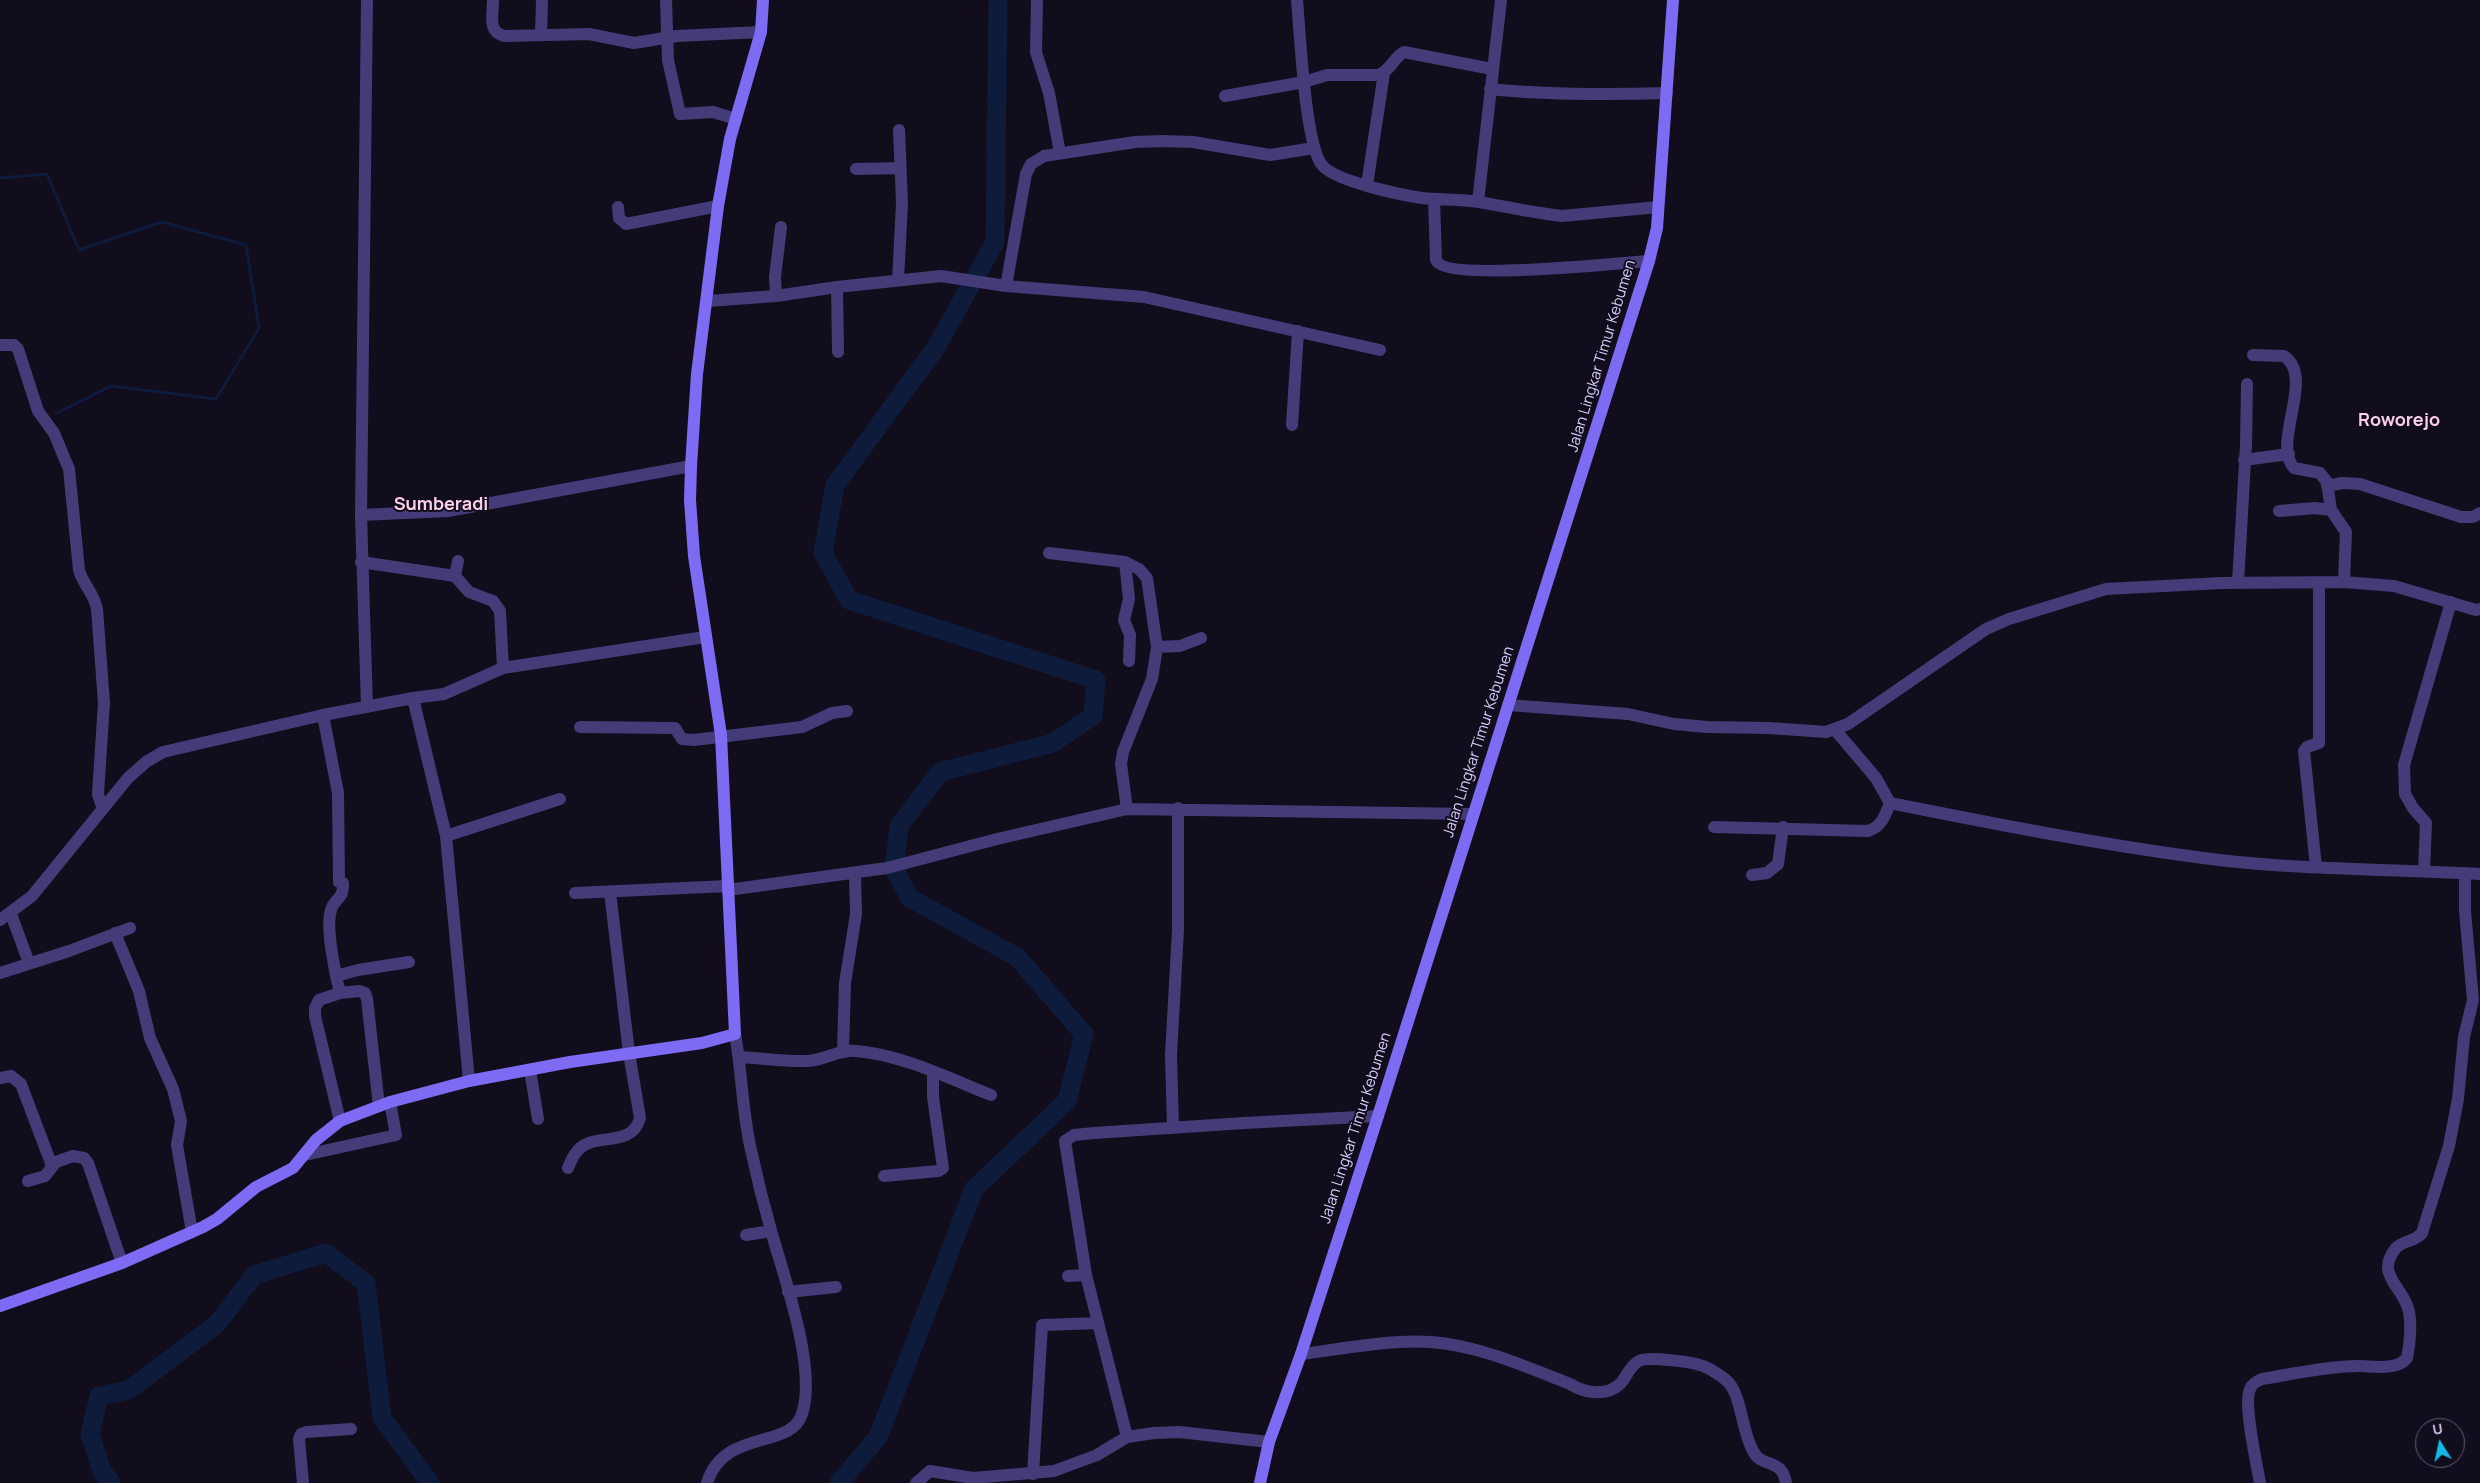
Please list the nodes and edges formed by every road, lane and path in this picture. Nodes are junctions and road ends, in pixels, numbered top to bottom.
1 (367, 0) edge
2 (493, 0) edge
3 (542, 0) edge
4 (666, 0) edge
5 (763, 0) edge
6 (1037, 0) edge
7 (1297, 0) edge
8 (1501, 0) edge
9 (1673, 0) edge
10 (761, 32) junction
11 (541, 35) junction
12 (666, 38) junction
13 (1492, 69) junction
14 (1384, 73) junction
15 (1304, 82) junction
16 (1490, 89) junction
17 (1667, 93) junction
18 (1225, 96) dead end
19 (736, 119) junction
20 (899, 130) dead end
21 (1314, 148) junction
22 (1060, 153) junction
23 (900, 168) junction
24 (856, 169) dead end
25 (1367, 185) junction
26 (1434, 198) junction
27 (1478, 202) junction
28 (618, 206) dead end
29 (718, 206) junction
30 (1658, 207) junction
31 (781, 226) dead end
32 (1649, 261) junction
33 (898, 280) junction
34 (1002, 285) junction
35 (837, 287) junction
36 (776, 296) junction
37 (708, 301) junction
38 (1298, 331) junction
39 (0, 346) edge
40 (1380, 350) dead end
41 (838, 352) dead end
42 (2253, 355) dead end
43 (2247, 384) dead end
44 (1292, 425) dead end
45 (2289, 454) junction
46 (2244, 460) junction
47 (691, 466) junction
48 (2328, 486) junction
49 (2332, 510) junction
50 (2279, 511) dead end
51 (2480, 513) edge
52 (361, 515) junction
53 (1049, 553) dead end
54 (458, 561) dead end
55 (361, 562) junction
56 (1125, 562) junction
57 (455, 576) junction
58 (2344, 582) junction
59 (2238, 583) junction
60 (2320, 583) junction
61 (2450, 602) junction
62 (2480, 609) edge
63 (705, 637) junction
64 (1201, 638) dead end
65 (1157, 647) junction
66 (1129, 661) dead end
67 (502, 668) junction
68 (413, 698) junction
69 (1508, 705) junction
70 (367, 707) junction
71 (847, 711) dead end
72 (323, 715) junction
73 (580, 727) dead end
74 (1836, 731) junction
75 (721, 736) junction
76 (560, 799) dead end
77 (1890, 803) junction
78 (1178, 808) junction
79 (103, 809) junction
80 (1127, 809) junction
81 (1472, 814) junction
82 (1714, 827) dead end
83 (1783, 828) junction
84 (446, 836) junction
85 (2316, 867) junction
86 (2424, 872) junction
87 (2465, 873) junction
88 (855, 874) junction
89 (2480, 874) edge
90 (1752, 875) dead end
91 (728, 888) junction
92 (610, 892) junction
93 (575, 893) dead end
94 (5, 917) edge
95 (130, 928) dead end
96 (116, 933) junction
97 (409, 962) dead end
98 (29, 963) junction
99 (0, 973) edge
100 (336, 976) junction
101 (340, 993) junction
102 (735, 1034) junction
103 (843, 1051) junction
104 (629, 1053) junction
105 (739, 1057) junction
106 (530, 1070) junction
107 (933, 1071) junction
108 (0, 1078) edge
109 (469, 1081) junction
110 (991, 1095) dead end
111 (385, 1104) junction
112 (1378, 1116) junction
113 (538, 1119) dead end
114 (340, 1121) junction
115 (1173, 1128) junction
116 (305, 1156) junction
117 (52, 1166) junction
118 (568, 1168) dead end
119 (884, 1176) dead end
120 (28, 1181) dead end
121 (771, 1231) junction
122 (192, 1232) junction
123 (746, 1235) dead end
124 (122, 1263) junction
125 (1086, 1274) junction
126 (1068, 1276) dead end
127 (836, 1287) dead end
128 (788, 1292) junction
129 (0, 1306) edge
130 (1098, 1324) junction
131 (1301, 1354) junction
132 (351, 1429) dead end
133 (1127, 1437) junction
134 (1270, 1442) junction
135 (1033, 1474) junction
136 (303, 1483) edge
137 (707, 1483) edge
138 (916, 1483) edge
139 (1260, 1483) edge
140 (1786, 1483) edge
141 (2260, 1483) edge

1 - 52 street
2 - 11 street
3 - 11 street
4 - 12 street
5 - 10 street
6 - 22 street
7 - 15 street
8 - 13 street
9 - 17 street, Jalan Lingkar Timur Kebumen
10 - 12 street
10 - 19 street
11 - 12 street
12 - 19 street
13 - 14 street
13 - 16 street
14 - 15 street
14 - 25 street
15 - 18 street
15 - 21 street
16 - 17 street
16 - 27 street
17 - 30 street, Jalan Lingkar Timur Kebumen
19 - 29 street
20 - 23 street
21 - 22 street
21 - 25 street
22 - 34 street
23 - 24 street
23 - 33 street
25 - 26 street
26 - 27 street
26 - 32 street
27 - 30 street
28 - 29 street
29 - 37 street
30 - 32 street, Jalan Lingkar Timur Kebumen
31 - 36 street
32 - 69 street, Jalan Lingkar Timur Kebumen
33 - 34 street
33 - 35 street
34 - 38 street
35 - 36 street
35 - 41 street
36 - 37 street
37 - 47 street
38 - 40 street
38 - 44 street
39 - 79 street
42 - 45 street
43 - 46 street
45 - 46 street
45 - 48 street
46 - 59 street
47 - 52 street
47 - 63 street
48 - 49 street
48 - 51 street
49 - 50 street
49 - 58 street
52 - 55 street
53 - 56 street
54 - 57 street
55 - 57 street
55 - 70 street
56 - 65 street
56 - 66 street
57 - 67 street
58 - 60 street
58 - 61 street
59 - 60 street
59 - 74 street
60 - 85 street
61 - 62 street
61 - 86 street
63 - 67 street
63 - 75 street
64 - 65 street
65 - 80 street
67 - 68 street
68 - 70 street
68 - 84 street
69 - 74 street
69 - 81 street, Jalan Lingkar Timur Kebumen
70 - 72 street
71 - 75 street
72 - 79 street
72 - 100 street
73 - 75 street
74 - 77 street
75 - 91 street
76 - 84 street
77 - 83 street
77 - 85 street
78 - 80 street
78 - 81 street
78 - 115 street
79 - 94 street
80 - 88 street
81 - 112 street, Jalan Lingkar Timur Kebumen
82 - 83 street
83 - 90 street
84 - 109 street
85 - 86 street
86 - 87 street
87 - 89 street
87 - 141 street
88 - 91 street
88 - 103 street
91 - 92 street
91 - 102 street
92 - 93 street
92 - 104 street
94 - 98 street
95 - 96 street
96 - 98 street
96 - 122 street
97 - 100 street
98 - 99 street
100 - 101 street
101 - 111 street
101 - 114 street
102 - 104 street
102 - 105 street
103 - 105 street
103 - 107 street
104 - 106 street
104 - 118 street
105 - 121 street
106 - 109 street
106 - 113 street
107 - 110 street
107 - 119 street
108 - 117 street
109 - 111 street
111 - 114 street
111 - 116 street
112 - 115 street
112 - 131 street, Jalan Lingkar Timur Kebumen
114 - 116 street
115 - 125 street
116 - 122 street
117 - 120 street
117 - 124 street
121 - 123 street
121 - 128 street
122 - 124 street
124 - 129 street
125 - 126 street
125 - 130 street
127 - 128 street
128 - 137 street
130 - 133 street
130 - 135 street
131 - 134 street, Jalan Lingkar Timur Kebumen
131 - 140 street
132 - 136 street
133 - 134 street
133 - 135 street
134 - 139 street, Jalan Lingkar Timur Kebumen
135 - 138 street

